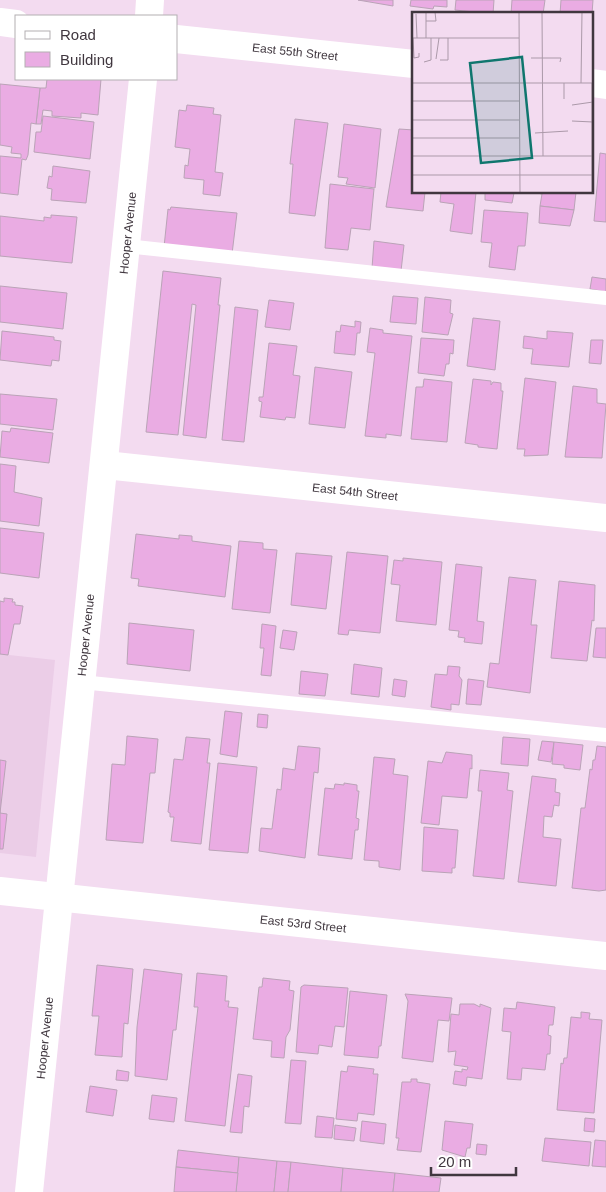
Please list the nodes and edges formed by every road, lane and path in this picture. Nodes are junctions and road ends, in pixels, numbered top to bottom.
1 (150, 0) edge
2 (149, 15) edge
3 (0, 22) edge
4 (15, 24) edge
5 (178, 39) edge
6 (412, 64) edge
7 (143, 80) edge
8 (126, 246) junction
9 (606, 298) edge
10 (104, 465) junction
11 (606, 518) edge
12 (81, 682) junction
13 (606, 736) edge
14 (0, 892) edge
15 (59, 898) junction
16 (606, 956) edge
17 (29, 1192) edge

1 - 2 street
3 - 4 street
5 - 6 street, East 55th Street
7 - 8 street, Hooper Avenue
8 - 9 lane
8 - 10 street, Hooper Avenue
10 - 11 street, East 54th Street
10 - 12 street, Hooper Avenue
12 - 13 lane
12 - 15 street, Hooper Avenue
14 - 15 street, East 53rd Street
15 - 16 street, East 53rd Street
15 - 17 street, Hooper Avenue

